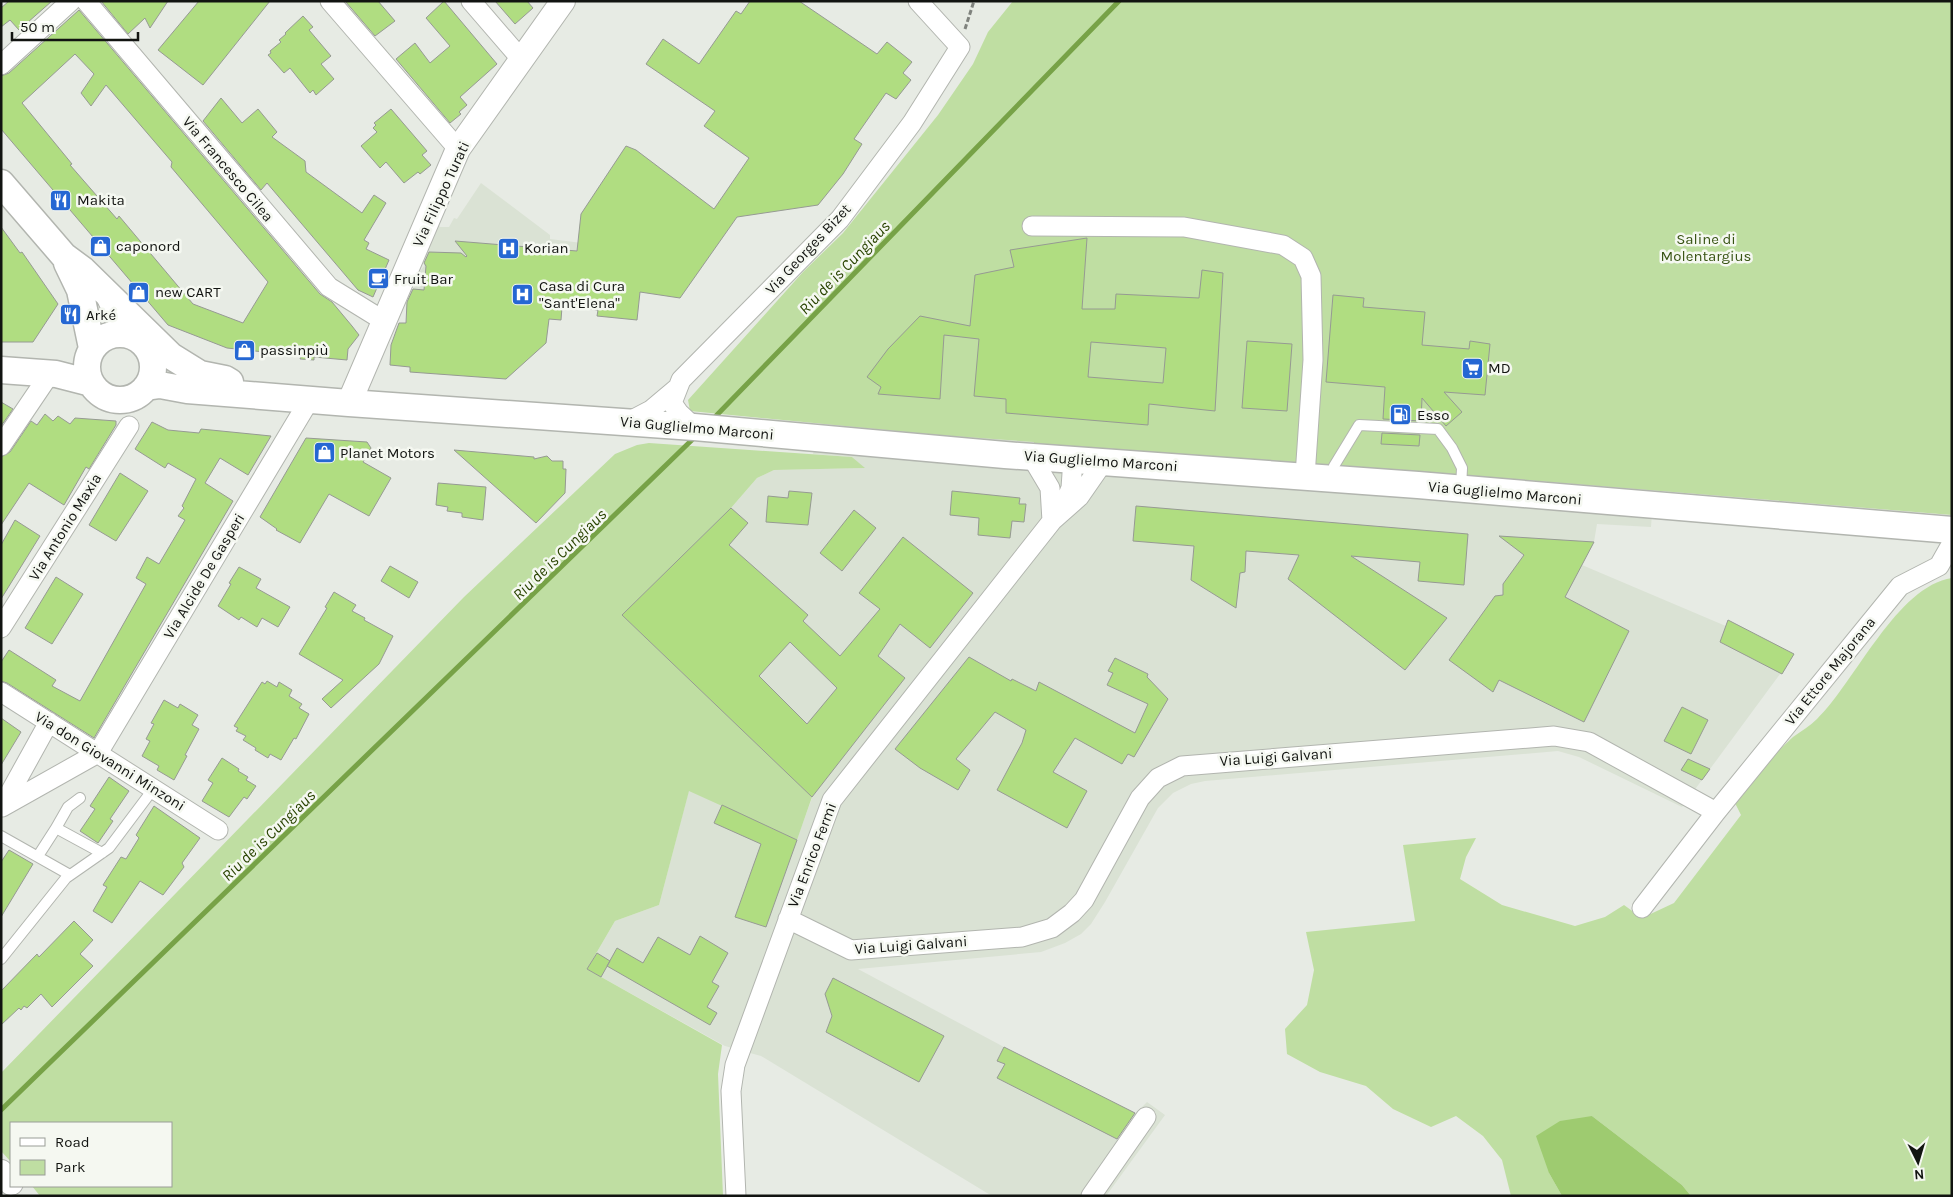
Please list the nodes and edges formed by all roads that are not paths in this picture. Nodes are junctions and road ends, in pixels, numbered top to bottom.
1 (71, 1) edge
2 (86, 1) edge
3 (330, 1) edge
4 (471, 1) edge
5 (563, 1) edge
6 (918, 1) edge
7 (521, 59) junction
8 (1, 65) edge
9 (458, 149) junction
10 (1, 183) edge
11 (1032, 226) dead end
12 (64, 256) junction
13 (108, 295) junction
14 (384, 321) junction
15 (127, 334) junction
16 (152, 358) junction
17 (90, 364) junction
18 (4, 372) edge
19 (52, 375) junction
20 (146, 387) junction
21 (676, 389) junction
22 (250, 394) junction
23 (310, 399) junction
24 (349, 403) junction
25 (687, 420) junction
26 (636, 423) junction
27 (129, 426) dead end
28 (1, 446) edge
29 (1031, 456) junction
30 (1073, 459) junction
31 (1104, 461) junction
32 (1305, 476) junction
33 (1332, 479) junction
34 (1461, 489) junction
35 (1056, 517) junction
36 (1952, 530) edge
37 (1952, 543) edge
38 (1, 628) edge
39 (3, 696) edge
40 (49, 722) junction
41 (98, 753) junction
42 (154, 788) junction
43 (80, 798) dead end
44 (2, 808) edge
45 (1716, 812) junction
46 (56, 828) junction
47 (218, 830) dead end
48 (1, 836) edge
49 (102, 853) junction
50 (38, 856) junction
51 (70, 875) junction
52 (1642, 908) dead end
53 (788, 919) junction
54 (1, 959) edge
55 (1146, 1117) dead end
56 (1, 1172) edge
57 (10, 1182) edge
58 (736, 1196) edge
59 (1091, 1196) edge

1 - 8 street
2 - 14 street, Via Francesco Cilea
3 - 9 street
4 - 7 street
5 - 7 street, Via Filippo Turati
6 - 21 street, Via Georges Bizet
7 - 9 street, Via Filippo Turati
9 - 14 street, Via Filippo Turati
10 - 12 main road
11 - 32 street
12 - 13 main road
12 - 17 main road
13 - 15 street
13 - 22 main road
14 - 24 street, Via Filippo Turati
15 - 16 main road
15 - 17 main road
16 - 20 main road
16 - 22 main road, Via Guglielmo Marconi
17 - 19 main road
17 - 20 main road
18 - 19 main road
19 - 28 street
20 - 22 main road, Via Guglielmo Marconi
21 - 25 street
21 - 26 street, Via Georges Bizet
22 - 23 main road, Via Guglielmo Marconi
23 - 24 main road, Via Guglielmo Marconi
23 - 41 street, Via Alcide De Gasperi
24 - 26 main road, Via Guglielmo Marconi
25 - 26 main road, Via Guglielmo Marconi
25 - 29 main road, Via Guglielmo Marconi
27 - 38 street, Via Antonio Maxia
29 - 30 main road, Via Guglielmo Marconi
29 - 35 street
30 - 31 main road, Via Guglielmo Marconi
30 - 35 street
31 - 32 main road, Via Guglielmo Marconi
31 - 35 street, Via Enrico Fermi
32 - 33 main road, Via Guglielmo Marconi
33 - 34 main road, Via Guglielmo Marconi
33 - 34 lane
34 - 36 main road, Via Guglielmo Marconi
35 - 53 street, Via Enrico Fermi
37 - 45 street, Via Ettore Majorana
39 - 40 street, Via don Giovanni Minzoni
40 - 41 street, Via don Giovanni Minzoni
40 - 44 street
41 - 42 street, Via don Giovanni Minzoni
41 - 44 street
42 - 47 street, Via don Giovanni Minzoni
42 - 49 lane
43 - 46 lane
45 - 52 street
45 - 53 street, Via Luigi Galvani
46 - 49 lane
46 - 50 lane
48 - 50 lane
49 - 51 lane
50 - 51 lane
51 - 54 lane
53 - 58 street, Via Enrico Fermi
55 - 59 street
56 - 57 street

